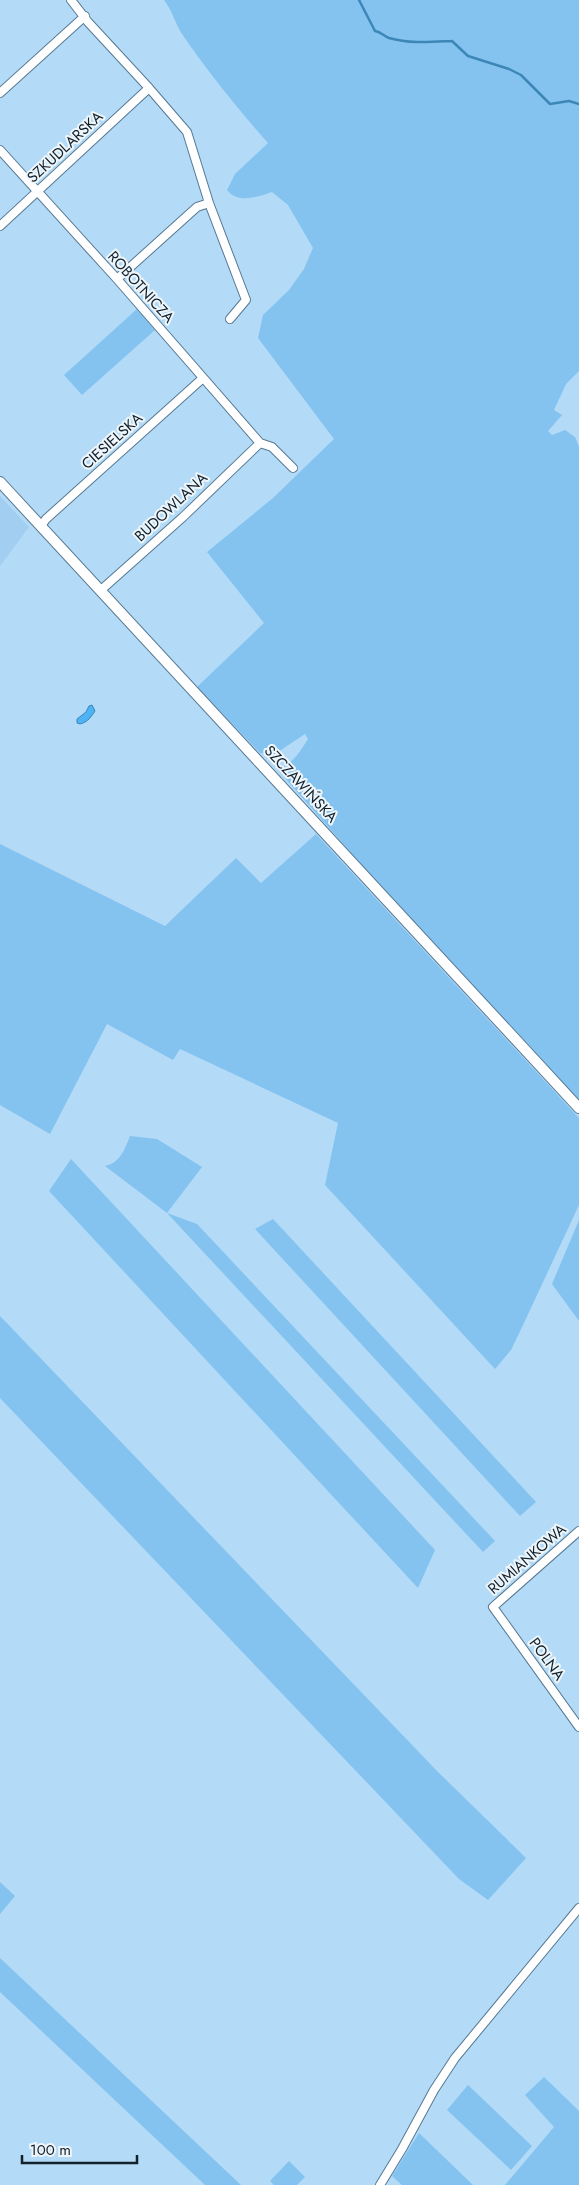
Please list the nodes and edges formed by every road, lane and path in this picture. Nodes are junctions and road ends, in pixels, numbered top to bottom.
1 (71, 0) edge
2 (85, 16) junction
3 (149, 88) junction
4 (0, 93) edge
5 (0, 150) edge
6 (38, 192) junction
7 (209, 203) junction
8 (0, 226) edge
9 (117, 279) junction
10 (230, 319) dead end
11 (203, 378) junction
12 (260, 443) junction
13 (293, 468) dead end
14 (0, 482) edge
15 (41, 526) junction
16 (101, 590) junction
17 (579, 1108) edge
18 (579, 1531) edge
19 (493, 1607) joint
20 (579, 1727) edge
21 (579, 1908) edge
22 (380, 2185) edge

1 - 2 street
2 - 3 street
2 - 4 street
3 - 6 street, SZKUDLARSKA
3 - 7 street
5 - 6 street, ROBOTNICZA
6 - 8 street, SZKUDLARSKA
6 - 9 street, ROBOTNICZA
7 - 9 street
7 - 10 street
9 - 11 street, ROBOTNICZA
11 - 12 street, ROBOTNICZA
11 - 15 street, CIESIELSKA
12 - 13 street, ROBOTNICZA
12 - 16 street, BUDOWLANA
14 - 15 street, SZCZAWIŃSKA
15 - 16 street, SZCZAWIŃSKA
16 - 17 street, SZCZAWIŃSKA
18 - 19 street, RUMIANKOWA
19 - 20 street, POLNA
21 - 22 street

